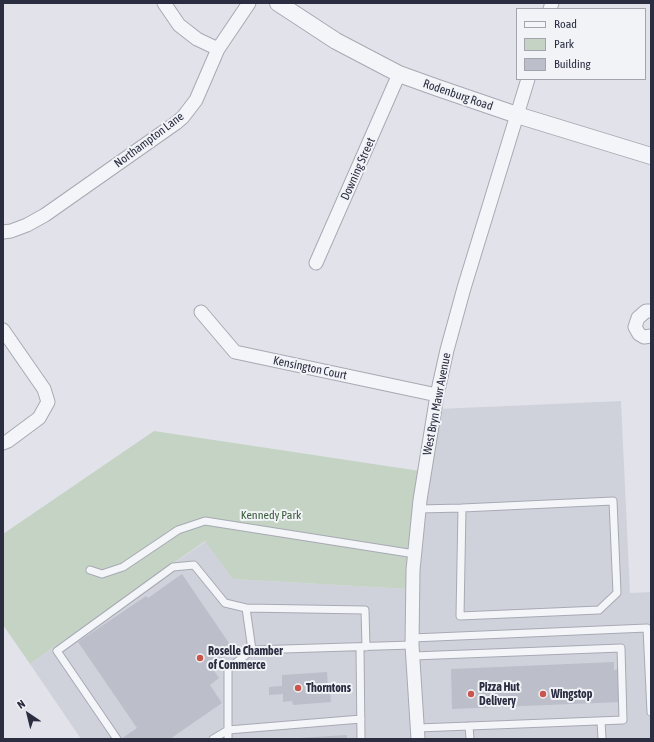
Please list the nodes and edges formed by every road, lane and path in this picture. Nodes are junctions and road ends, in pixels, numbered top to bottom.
1 (164, 3) edge
2 (249, 3) edge
3 (278, 3) edge
4 (218, 49) junction
5 (399, 74) junction
6 (528, 80) edge
7 (517, 115) junction
8 (651, 156) edge
9 (3, 232) edge
10 (316, 264) dead end
11 (651, 311) edge
12 (201, 312) dead end
13 (3, 330) edge
14 (651, 336) edge
15 (436, 395) junction
16 (3, 442) edge
17 (462, 508) junction
18 (419, 509) junction
19 (415, 554) junction
20 (90, 570) dead end
21 (246, 608) junction
22 (649, 626) edge
23 (363, 646) junction
24 (412, 646) junction
25 (252, 650) junction
26 (651, 702) edge
27 (651, 712) edge
28 (361, 719) junction
29 (601, 721) junction
30 (469, 726) junction
31 (228, 730) junction
32 (418, 733) edge
33 (117, 739) edge
34 (213, 739) edge
35 (228, 739) edge
36 (361, 739) edge
37 (470, 739) edge
38 (602, 739) edge

1 - 4 street
2 - 4 street, Northampton Lane
3 - 5 street, Rodenburg Road
4 - 9 street, Northampton Lane
5 - 7 street, Rodenburg Road
5 - 10 street, Downing Street
6 - 7 street, West Bryn Mawr Avenue
7 - 8 street, Rodenburg Road
7 - 15 street, West Bryn Mawr Avenue
11 - 14 street
12 - 15 street, Kensington Court
13 - 16 street
15 - 18 street, West Bryn Mawr Avenue
17 - 17 lane
17 - 18 lane
18 - 19 street, West Bryn Mawr Avenue
19 - 20 lane
19 - 24 street, West Bryn Mawr Avenue
21 - 23 lane
21 - 25 lane
21 - 33 lane
22 - 24 lane
22 - 26 lane
23 - 24 lane
23 - 25 lane
23 - 28 lane
24 - 29 lane
24 - 32 street, West Bryn Mawr Avenue
25 - 31 lane
26 - 27 lane
28 - 31 lane
28 - 36 lane
29 - 30 lane
29 - 38 lane
30 - 32 lane
30 - 37 lane
31 - 34 lane
31 - 35 lane

